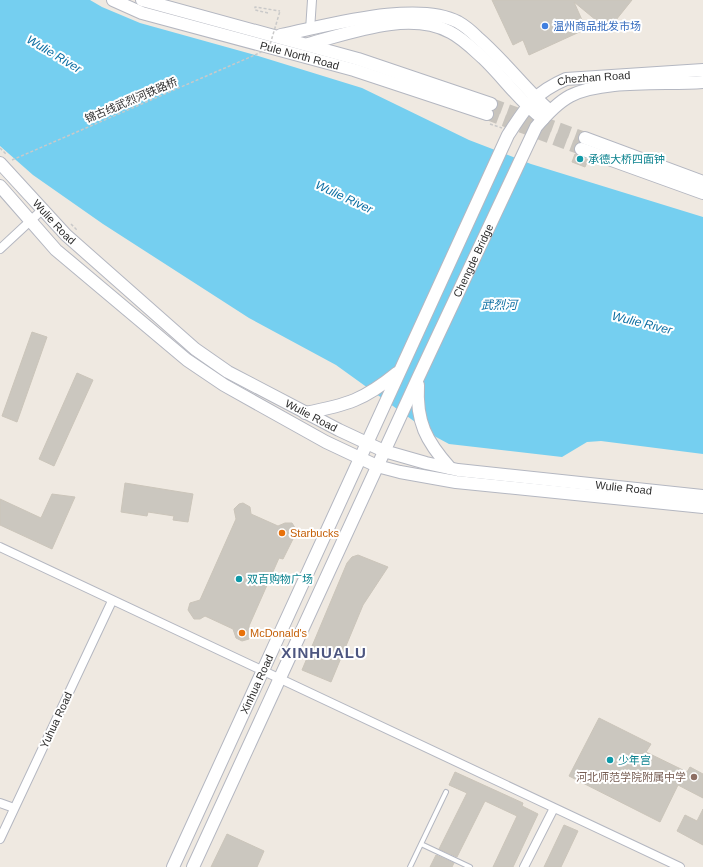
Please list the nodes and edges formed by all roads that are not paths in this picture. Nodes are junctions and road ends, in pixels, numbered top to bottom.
1 (113, 0) edge
2 (142, 0) edge
3 (312, 0) edge
4 (310, 30) junction
5 (278, 36) junction
6 (307, 44) junction
7 (281, 49) junction
8 (703, 70) edge
9 (703, 82) edge
10 (531, 102) junction
11 (546, 115) junction
12 (508, 135) joint
13 (528, 142) joint
14 (0, 163) edge
15 (703, 182) edge
16 (0, 186) edge
17 (703, 193) edge
18 (42, 210) junction
19 (30, 221) junction
20 (0, 249) edge
21 (400, 370) junction
22 (418, 378) junction
23 (305, 412) junction
24 (367, 443) junction
25 (384, 451) junction
26 (360, 458) junction
27 (377, 466) junction
28 (450, 468) junction
29 (703, 496) edge
30 (703, 507) edge
31 (0, 547) edge
32 (112, 601) junction
33 (262, 671) junction
34 (279, 679) junction
35 (446, 792) dead end
36 (0, 802) edge
37 (14, 808) junction
38 (554, 808) junction
39 (0, 839) edge
40 (421, 844) junction
41 (173, 867) edge
42 (193, 867) edge
43 (410, 867) edge
44 (470, 867) edge
45 (524, 867) edge
46 (680, 867) edge

1 - 7 main road, Pule North Road
2 - 5 main road, Pule North Road
3 - 4 street
4 - 5 main road
4 - 10 main road
5 - 6 main road, Pule North Road
6 - 7 main road
6 - 7 main road, Pule North Road
6 - 10 main road
8 - 10 main road, Chezhan Road
9 - 11 main road, Chezhan Road
10 - 11 main road
10 - 12 main road, Chezhan Road
11 - 13 main road, Chezhan Road
12 - 21 main road, Chengde Bridge
13 - 22 main road, Chengde Bridge
14 - 18 main road, Wulie Road
15 - 17 main road
16 - 19 main road, Wulie Road
18 - 19 street
18 - 23 main road, Wulie Road
19 - 20 street
19 - 26 main road, Wulie Road
21 - 23 main road
21 - 24 main road, Xinhua Road
22 - 25 main road, Xinhua Road
22 - 28 main road
23 - 24 main road, Wulie Road
24 - 25 main road, Wulie Road
24 - 26 main road, Xinhua Road
25 - 27 main road, Xinhua Road
25 - 28 main road, Wulie Road
26 - 27 main road, Wulie Road
26 - 33 main road, Xinhua Road
27 - 30 main road, Wulie Road
27 - 34 main road, Xinhua Road
28 - 29 main road, Wulie Road
31 - 32 street
32 - 33 street
32 - 37 street, Yuhua Road
33 - 34 street
33 - 41 main road, Xinhua Road
34 - 38 street
34 - 42 main road, Xinhua Road
35 - 40 lane
36 - 37 street
37 - 39 street, Yuhua Road
38 - 45 street
38 - 46 street
40 - 43 lane
40 - 44 lane

